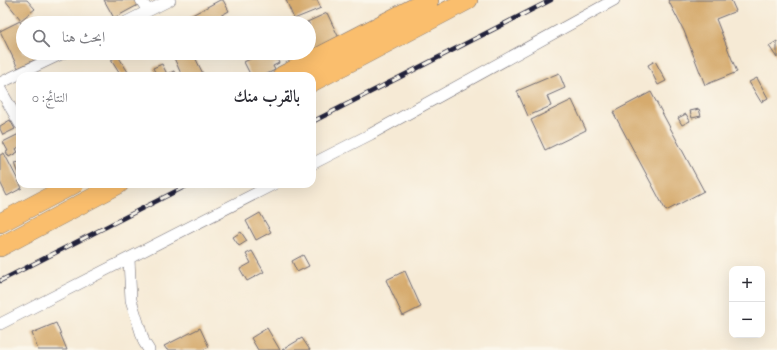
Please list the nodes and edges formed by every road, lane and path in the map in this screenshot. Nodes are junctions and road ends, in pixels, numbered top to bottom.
1 (141, 0) edge
2 (170, 0) edge
3 (429, 0) edge
4 (468, 0) edge
5 (614, 0) edge
6 (148, 11) junction
7 (138, 16) edge
8 (316, 58) edge
9 (49, 60) edge
10 (313, 60) edge
11 (24, 72) edge
12 (290, 72) edge
13 (16, 76) edge
14 (316, 80) edge
15 (0, 84) edge
16 (0, 89) edge
17 (16, 117) edge
18 (316, 162) edge
19 (61, 188) edge
20 (111, 188) edge
21 (266, 188) edge
22 (0, 223) edge
23 (0, 247) edge
24 (129, 259) junction
25 (0, 324) edge
26 (149, 350) edge

1 - 6 street
2 - 6 street
3 - 8 highway
4 - 14 highway
5 - 18 street
6 - 7 street
9 - 11 street
10 - 12 highway
13 - 15 street
16 - 17 street
19 - 22 highway
20 - 23 highway
21 - 24 street
24 - 25 street
24 - 26 street

